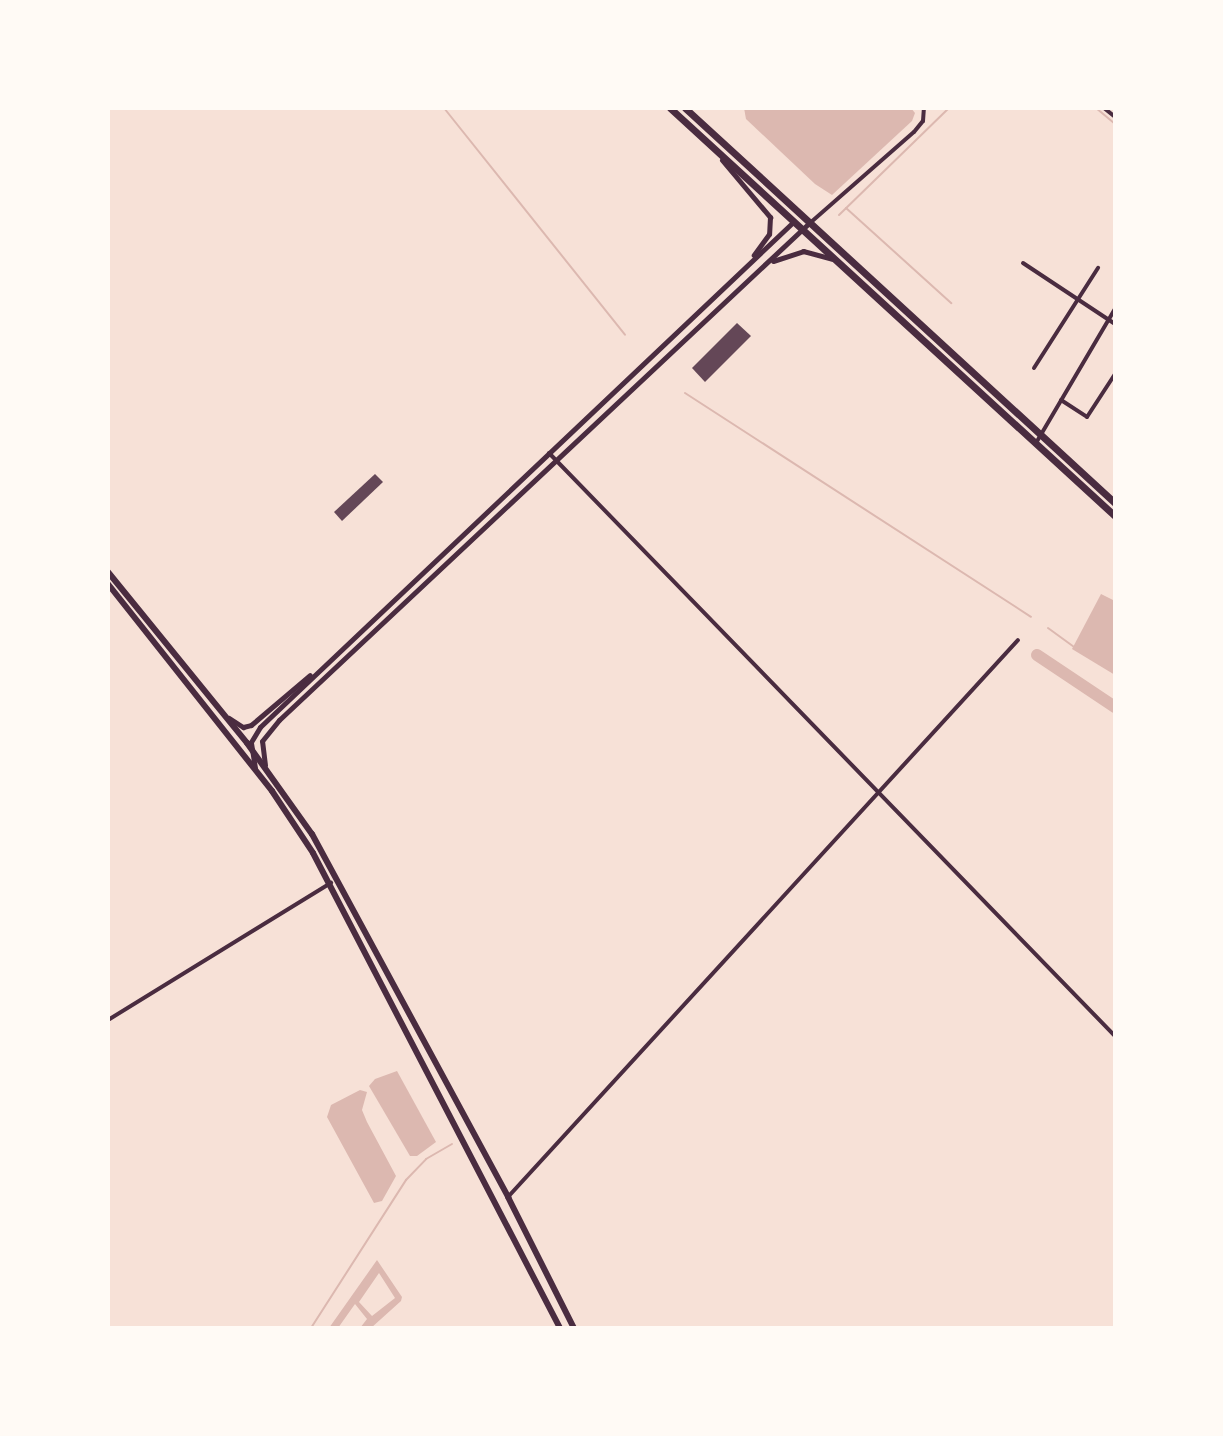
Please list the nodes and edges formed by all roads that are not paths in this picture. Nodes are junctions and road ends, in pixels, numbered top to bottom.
1 (670, 108) edge
2 (685, 108) edge
3 (924, 108) edge
4 (1104, 108) edge
5 (1115, 117) edge
6 (694, 130) junction
7 (793, 222) junction
8 (809, 223) junction
9 (802, 230) junction
10 (836, 260) junction
11 (1023, 263) dead end
12 (1098, 268) dead end
13 (741, 271) junction
14 (739, 289) junction
15 (1078, 300) junction
16 (1115, 309) edge
17 (1109, 320) junction
18 (1115, 324) edge
19 (1034, 368) dead end
20 (1115, 374) edge
21 (1061, 400) junction
22 (1041, 435) junction
23 (1036, 443) junction
24 (549, 453) junction
25 (556, 461) junction
26 (1115, 503) edge
27 (1115, 516) edge
28 (108, 572) edge
29 (108, 584) edge
30 (1018, 640) dead end
31 (321, 668) junction
32 (226, 716) junction
33 (251, 748) junction
34 (255, 769) junction
35 (267, 769) junction
36 (880, 794) junction
37 (331, 883) junction
38 (108, 1020) edge
39 (1115, 1036) edge
40 (508, 1197) junction
41 (560, 1328) edge
42 (574, 1328) edge

1 - 6 highway
2 - 8 highway
3 - 8 street
4 - 5 street
6 - 7 highway
6 - 13 street
7 - 9 highway
7 - 13 street
8 - 9 street
8 - 22 highway
9 - 10 highway
9 - 14 street
10 - 14 street
10 - 23 highway
11 - 15 street
12 - 15 street
13 - 24 street
14 - 25 street
15 - 17 street
15 - 19 street
16 - 17 street
17 - 18 street
17 - 21 street
20 - 21 street
21 - 22 street
22 - 23 street
22 - 26 highway
23 - 27 highway
24 - 25 street
24 - 31 street
25 - 35 street
25 - 36 street
28 - 32 main road
29 - 34 main road
30 - 36 street
31 - 32 street
31 - 33 street
32 - 33 main road
33 - 34 street
33 - 35 main road
34 - 37 main road
35 - 40 main road
36 - 39 street
36 - 40 street
37 - 38 street
37 - 41 main road
40 - 42 main road

